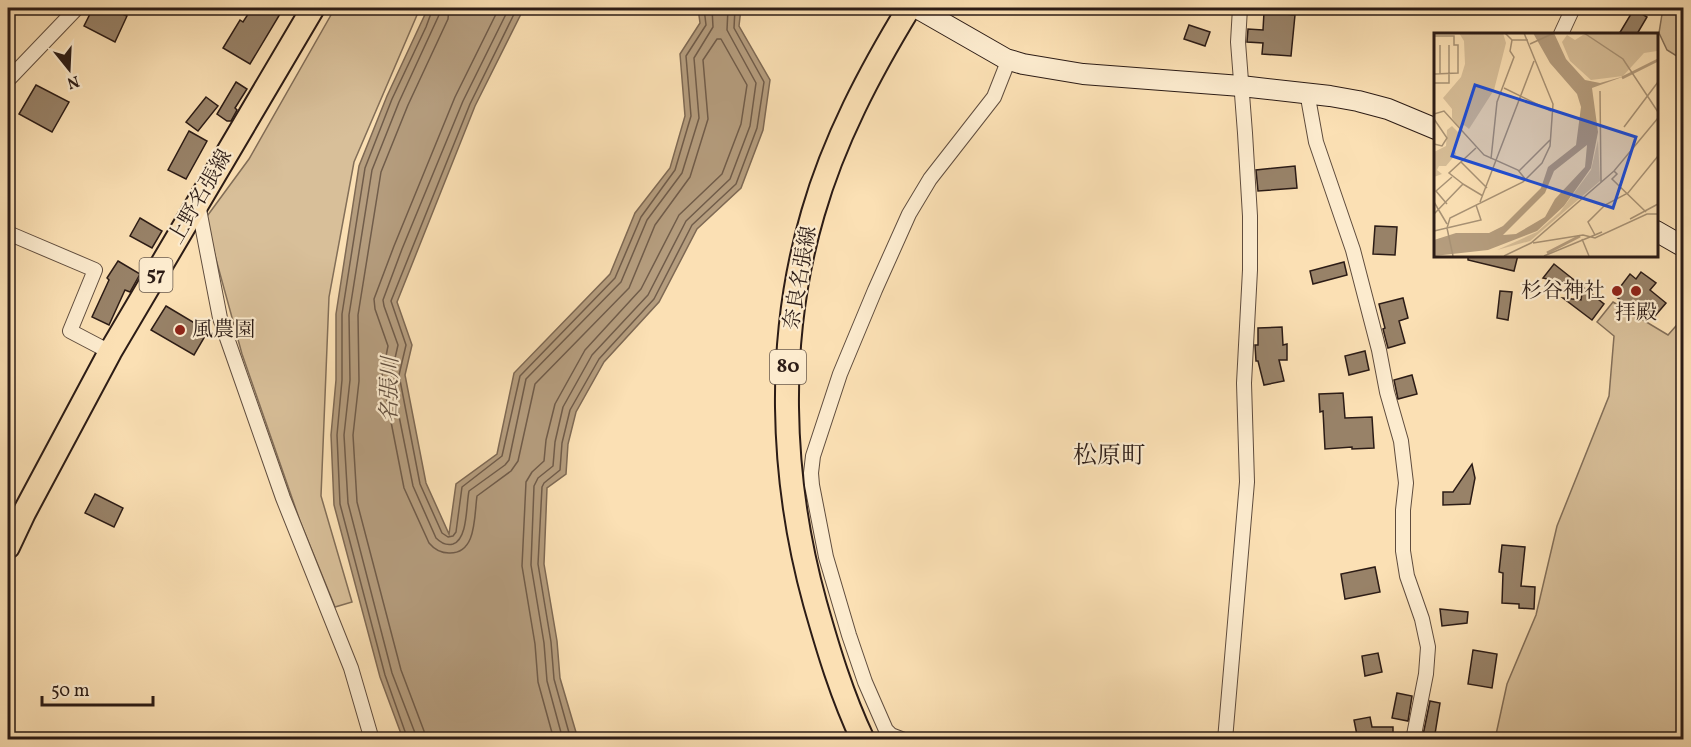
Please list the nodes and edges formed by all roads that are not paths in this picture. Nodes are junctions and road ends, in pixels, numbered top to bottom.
1 (77, 8) edge
2 (313, 8) edge
3 (909, 8) edge
4 (917, 8) edge
5 (1240, 8) edge
6 (1572, 8) edge
7 (1560, 33) edge
8 (1009, 59) junction
9 (8, 80) edge
10 (1241, 86) junction
11 (1307, 92) junction
12 (1434, 128) edge
13 (198, 202) junction
14 (8, 232) edge
15 (1658, 232) edge
16 (1683, 247) edge
17 (110, 352) junction
18 (8, 547) edge
19 (372, 740) edge
20 (863, 740) edge
21 (903, 740) edge
22 (1224, 740) edge
23 (1413, 740) edge

1 - 9 street
2 - 13 main road, 上野名張線 / 57
3 - 20 main road, 奈良名張線 / 80
4 - 8 street
5 - 10 street
6 - 7 street
8 - 10 street
8 - 21 street
10 - 11 street
10 - 22 street
11 - 12 street
11 - 23 street
13 - 17 main road, 上野名張線 / 57
13 - 19 street
14 - 17 street
15 - 16 street
17 - 18 main road, 上野名張線 / 57

